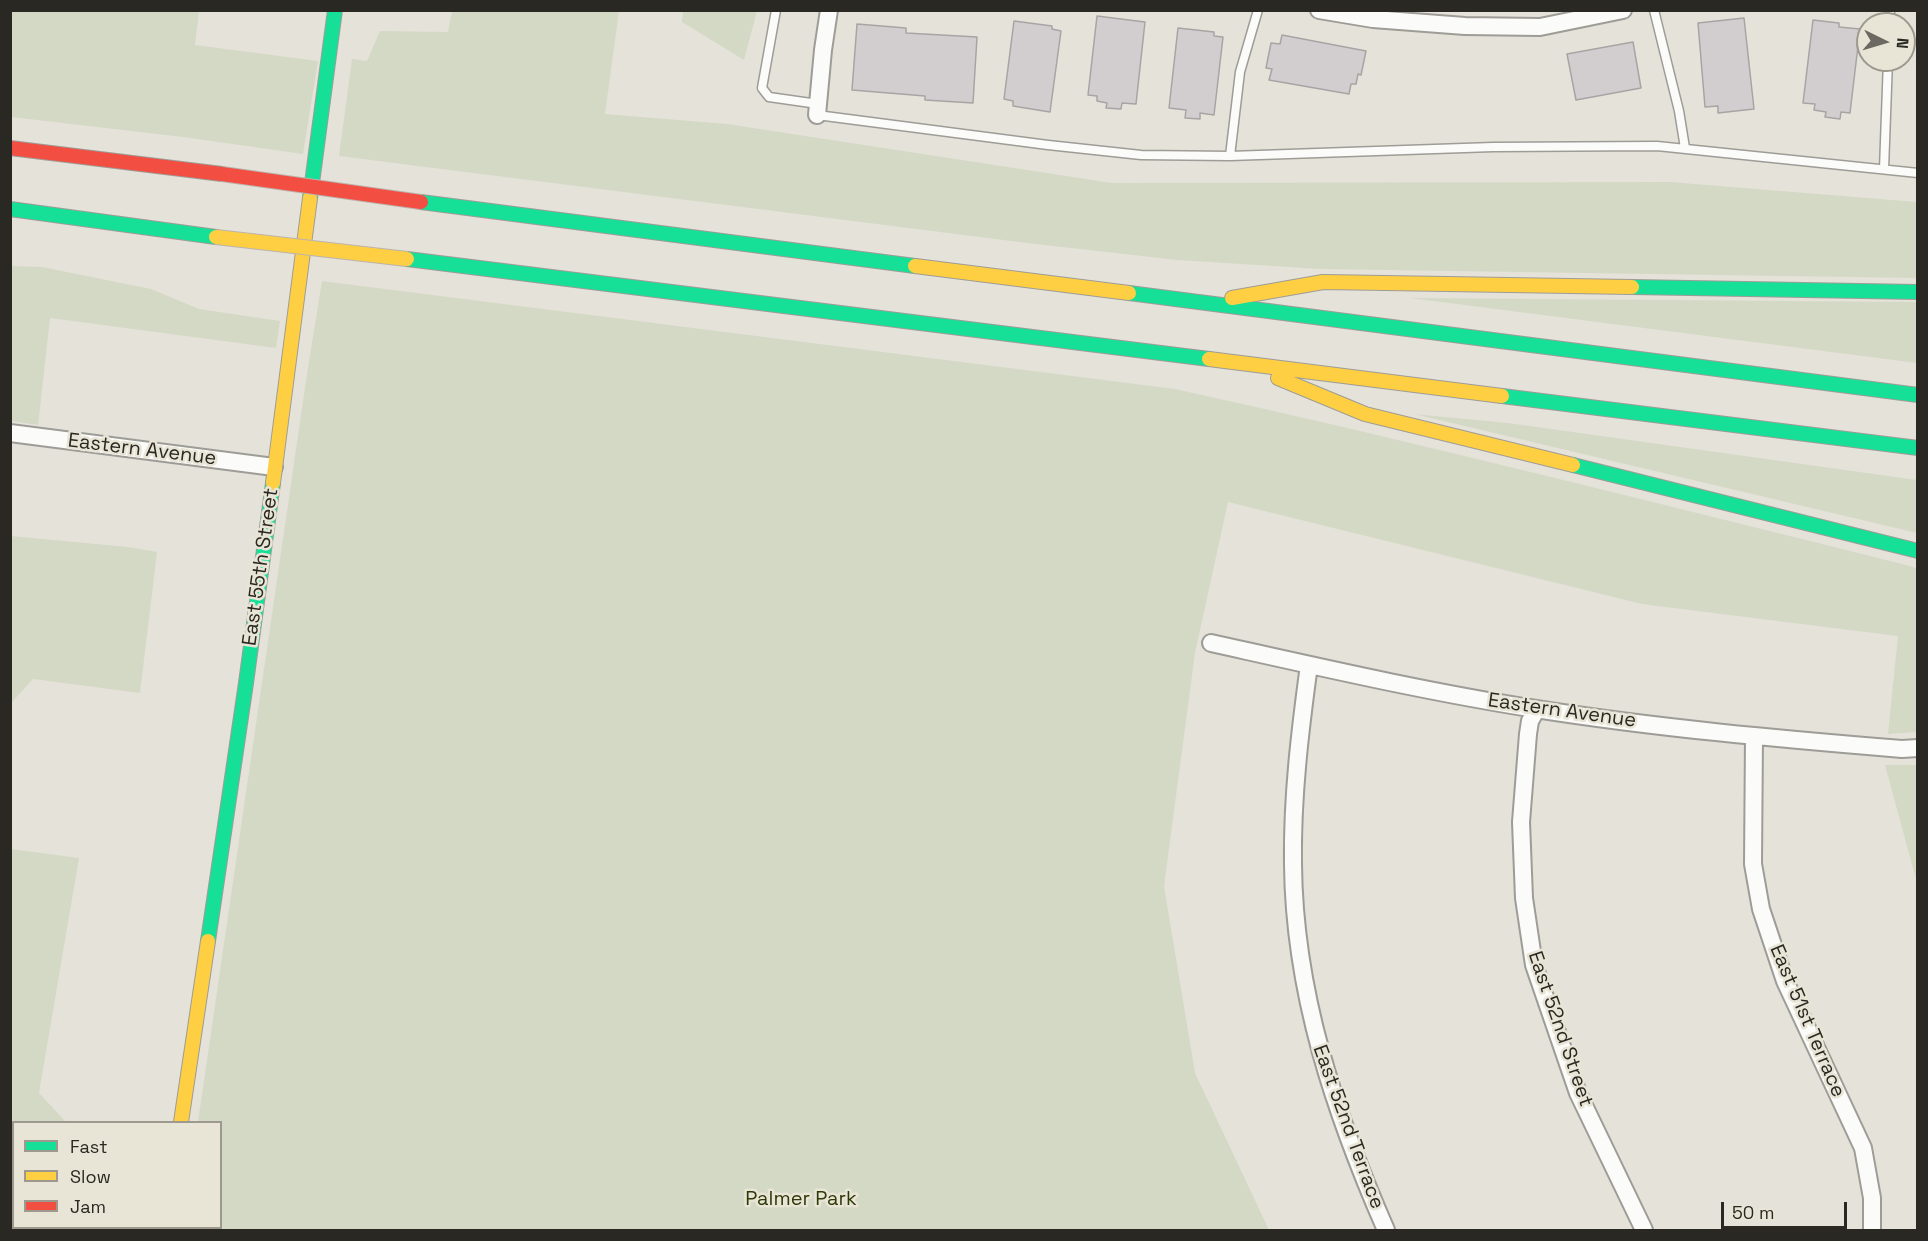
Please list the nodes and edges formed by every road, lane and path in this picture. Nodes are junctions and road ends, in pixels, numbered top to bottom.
1 (335, 10) edge
2 (776, 10) edge
3 (829, 10) edge
4 (1258, 10) edge
5 (1319, 10) edge
6 (1623, 10) edge
7 (1654, 10) edge
8 (1888, 72) edge
9 (818, 110) junction
10 (10, 148) edge
11 (1685, 148) junction
12 (1230, 156) junction
13 (1884, 169) junction
14 (1917, 173) edge
15 (10, 209) edge
16 (1917, 292) edge
17 (1203, 303) junction
18 (1242, 363) junction
19 (1917, 395) edge
20 (10, 433) edge
21 (1917, 448) edge
22 (274, 467) junction
23 (1917, 551) edge
24 (1211, 643) dead end
25 (1309, 665) junction
26 (1537, 709) junction
27 (1754, 737) junction
28 (1917, 748) edge
29 (181, 1121) edge
30 (1386, 1230) edge
31 (1644, 1230) edge
32 (1872, 1230) edge

1 - 22 main road, East 55th Street
2 - 9 lane
3 - 9 street
4 - 12 lane
5 - 6 street
7 - 11 lane
8 - 13 lane
9 - 12 lane
10 - 17 main road, bridge
11 - 12 lane
11 - 13 lane
13 - 14 lane
15 - 18 main road, bridge
16 - 17 main road
17 - 19 main road
18 - 21 main road
18 - 23 main road
20 - 22 street, Eastern Avenue
22 - 29 main road, East 55th Street
24 - 25 street, Eastern Avenue
25 - 26 street, Eastern Avenue
25 - 30 street, East 52nd Terrace
26 - 27 street, Eastern Avenue
26 - 31 street, East 52nd Street
27 - 28 street, Eastern Avenue
27 - 32 street, East 51st Terrace

